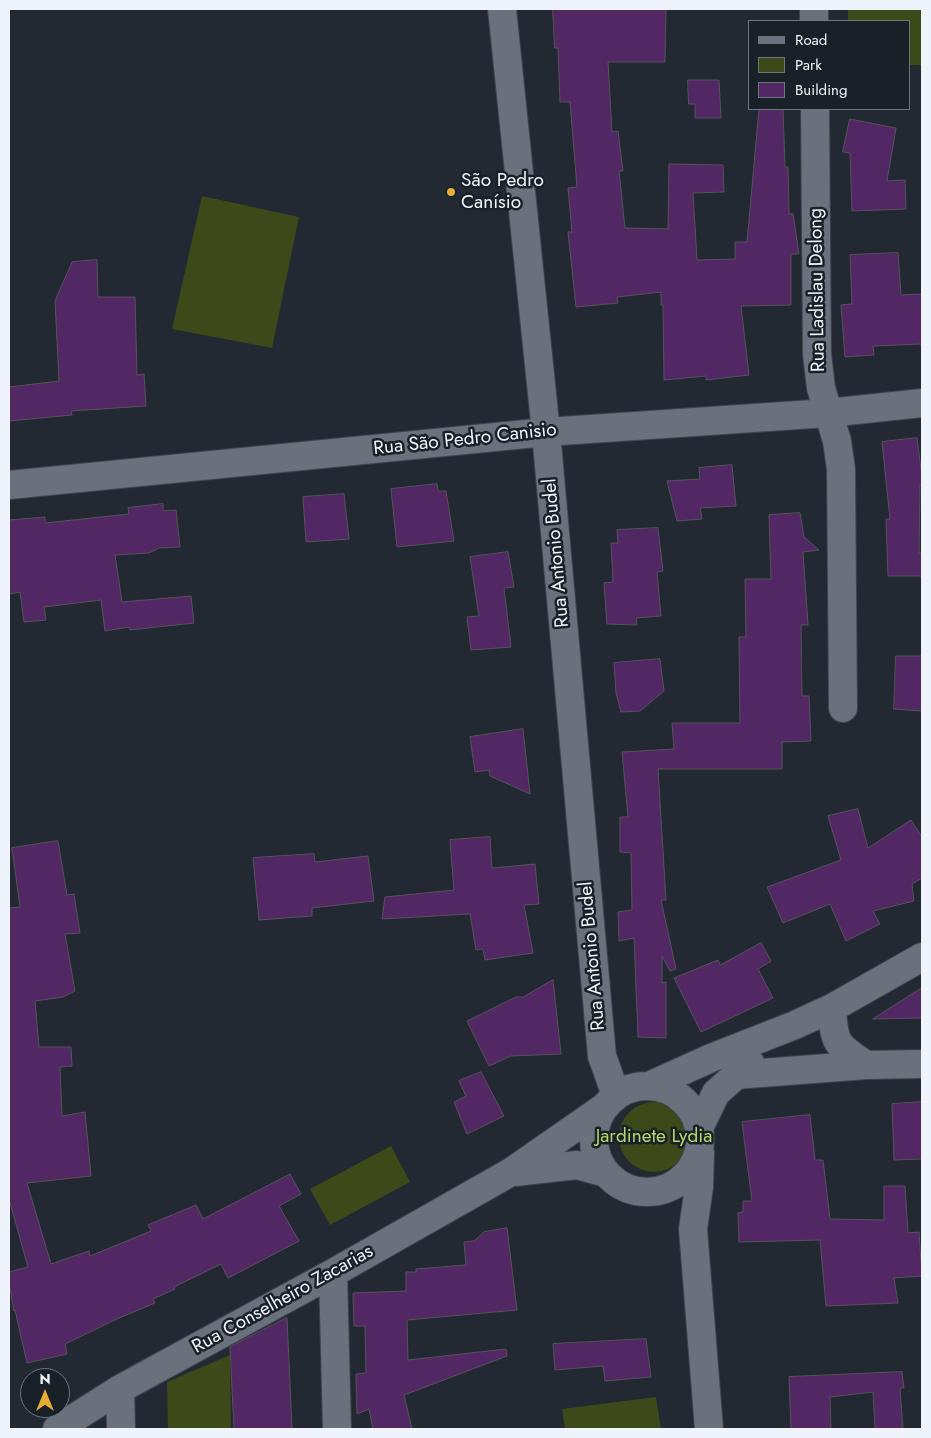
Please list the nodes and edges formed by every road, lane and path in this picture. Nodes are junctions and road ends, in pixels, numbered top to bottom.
1 (502, 9) edge
2 (815, 110) edge
3 (922, 403) edge
4 (828, 413) junction
5 (546, 432) junction
6 (9, 486) edge
7 (843, 708) dead end
8 (922, 957) edge
9 (832, 1008) junction
10 (795, 1025) junction
11 (922, 1064) edge
12 (866, 1065) junction
13 (735, 1075) junction
14 (650, 1086) junction
15 (610, 1101) junction
16 (700, 1137) junction
17 (511, 1172) junction
18 (606, 1173) junction
19 (644, 1192) junction
20 (693, 1229) junction
21 (333, 1273) junction
22 (120, 1389) junction
23 (57, 1429) edge
24 (121, 1429) edge
25 (337, 1429) edge
26 (709, 1429) edge

1 - 5 street, Rua Antonio Budel
2 - 4 street, Rua Ladislau Delong
3 - 4 street, Rua São Pedro Canisio
4 - 5 street, Rua São Pedro Canisio
4 - 7 street, Rua Ladislau Delong
5 - 6 street, Rua São Pedro Canisio
5 - 15 street, Rua Antonio Budel
8 - 9 street
9 - 10 street
9 - 12 street
10 - 13 street
10 - 14 street
11 - 12 street
12 - 13 street
13 - 16 street
14 - 15 street
14 - 16 street
15 - 17 street, Rua Conselheiro Zacarias
15 - 18 street
16 - 19 street
16 - 20 street
17 - 18 street, Rua Conselheiro Zacarias
17 - 21 street, Rua Conselheiro Zacarias
18 - 19 street
19 - 20 street
20 - 26 street
21 - 22 street, Rua Conselheiro Zacarias
21 - 25 street
22 - 23 street, Rua Conselheiro Zacarias
22 - 24 street

